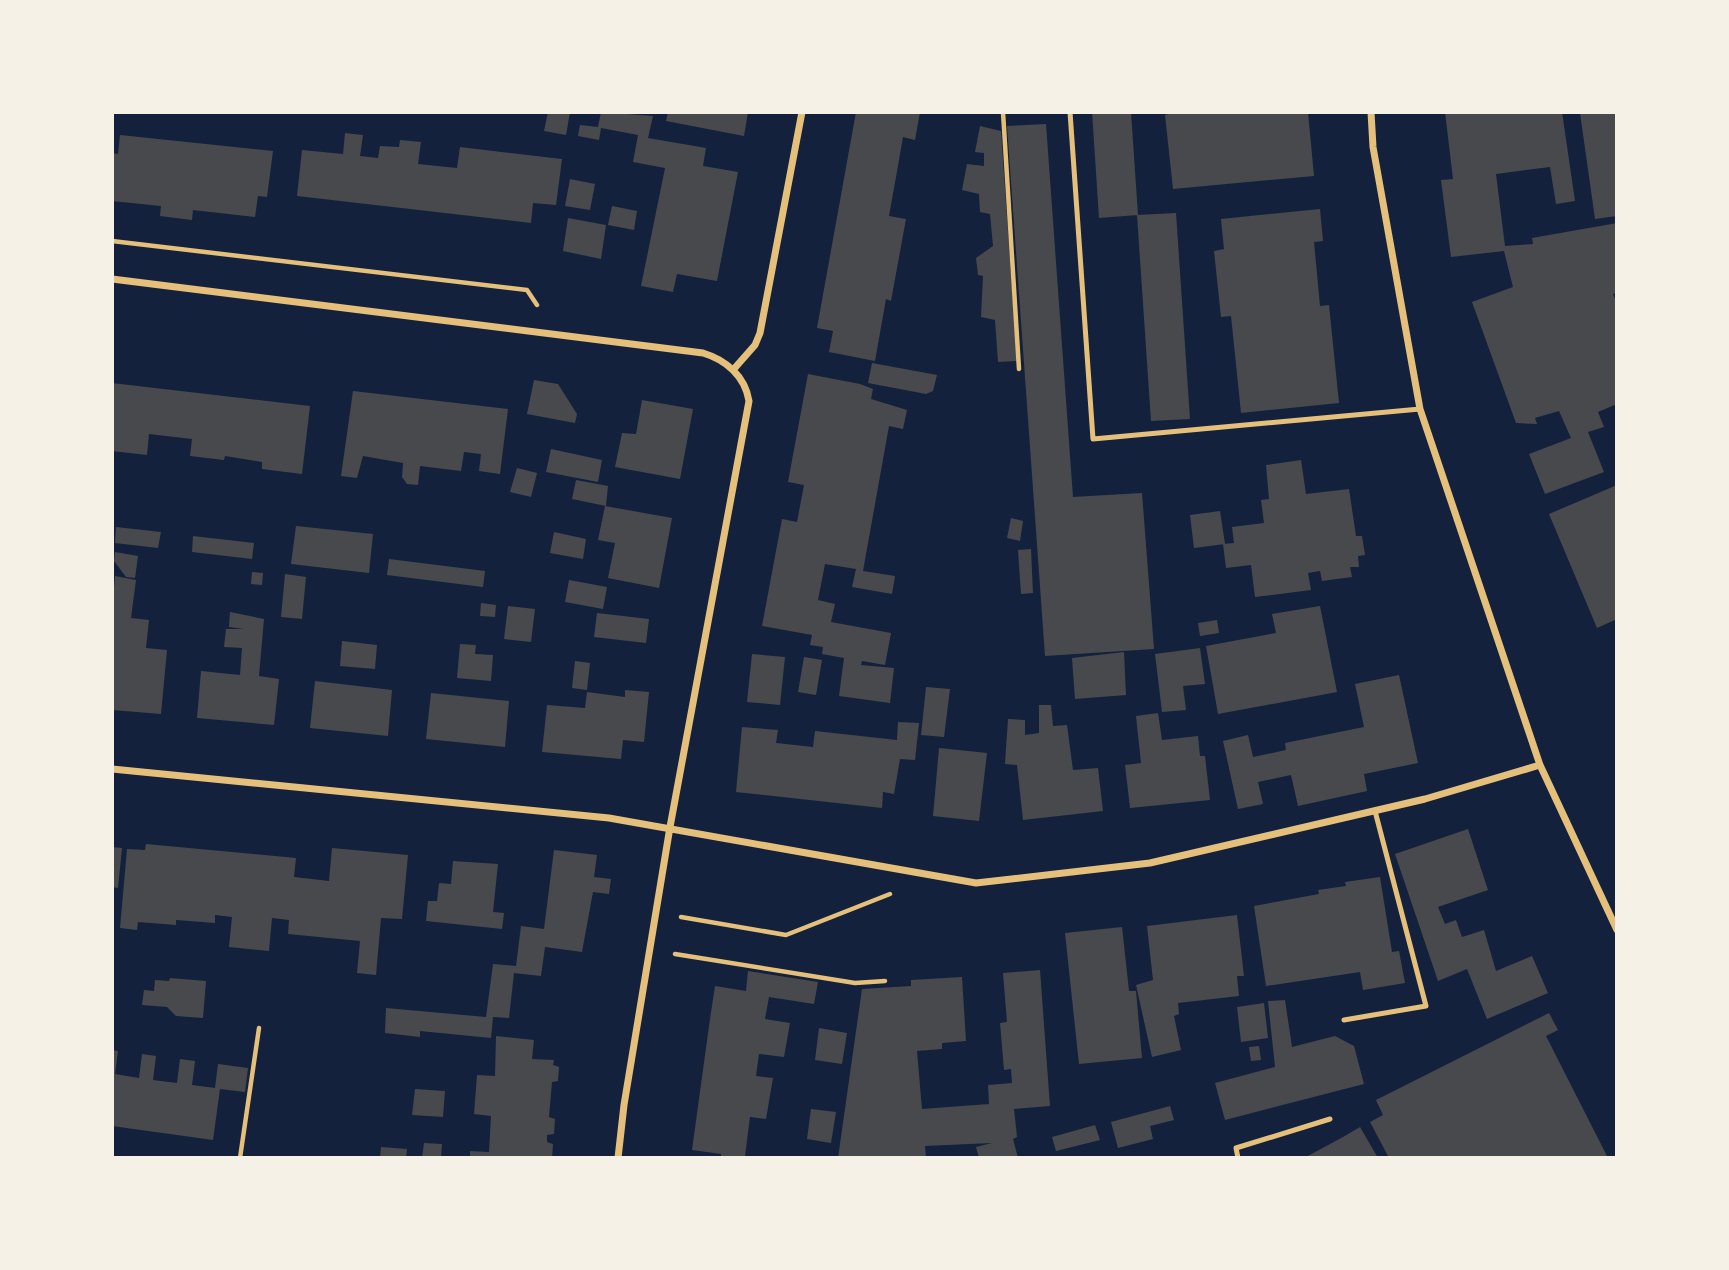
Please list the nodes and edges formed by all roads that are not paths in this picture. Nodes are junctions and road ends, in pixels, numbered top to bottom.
1 (802, 112) edge
2 (1070, 112) edge
3 (1371, 112) edge
4 (112, 279) edge
5 (733, 370) junction
6 (1420, 409) junction
7 (1540, 765) junction
8 (112, 769) edge
9 (1375, 811) junction
10 (670, 827) junction
11 (1617, 930) edge
12 (1344, 1020) dead end
13 (1330, 1119) dead end
14 (618, 1158) edge
15 (1238, 1158) edge

1 - 5 street
2 - 6 lane
3 - 6 street
4 - 5 street
5 - 10 street
6 - 7 street
7 - 9 street
7 - 11 street
8 - 10 street
9 - 10 street
9 - 12 lane
10 - 14 street
13 - 15 lane

